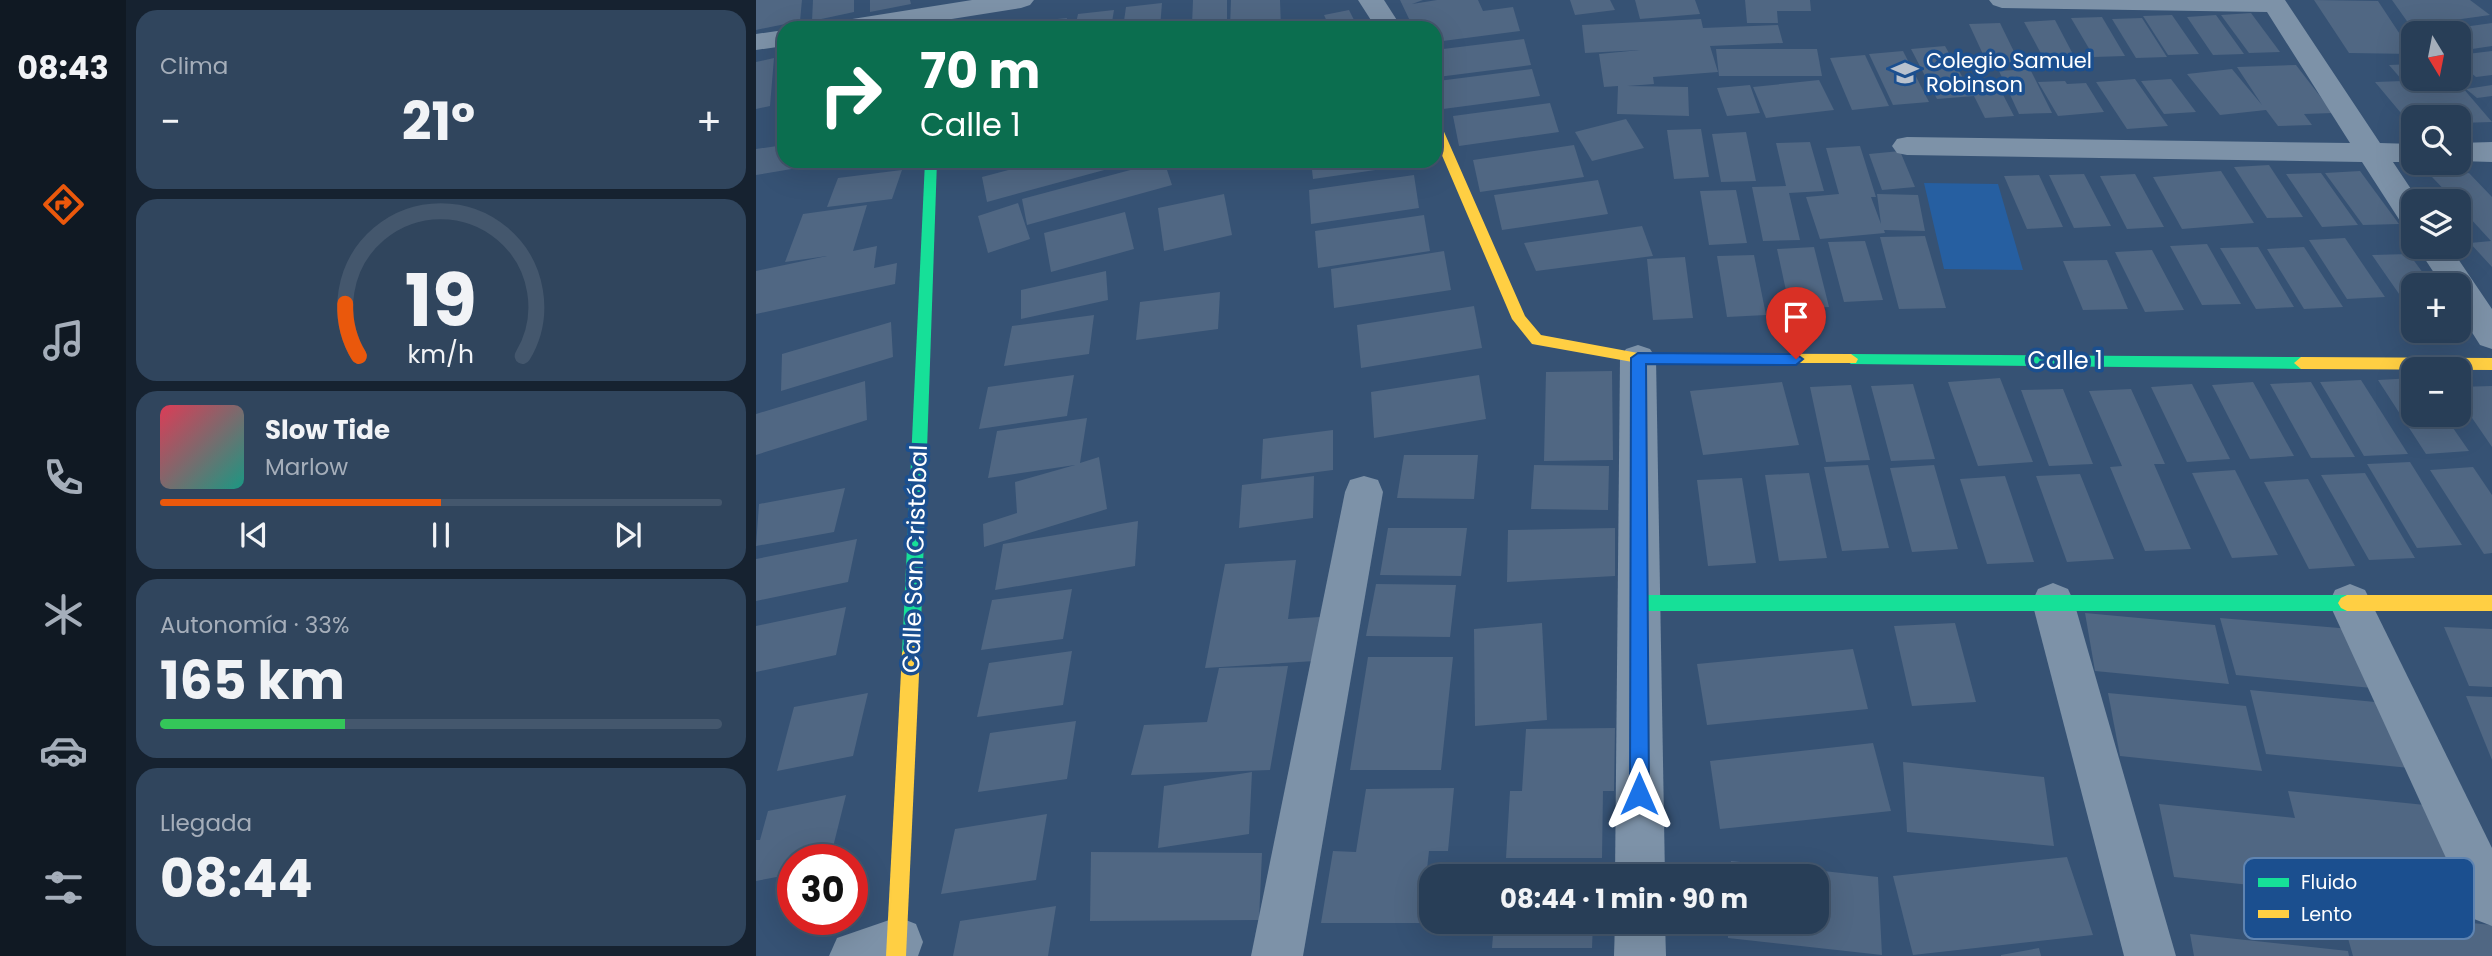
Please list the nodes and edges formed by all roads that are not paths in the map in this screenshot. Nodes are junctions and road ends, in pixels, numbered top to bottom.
1 (1021, 0) edge
2 (1371, 0) edge
3 (2002, 0) edge
4 (2273, 2) edge
5 (937, 14) edge
6 (892, 21) edge
7 (1384, 21) edge
8 (777, 39) edge
9 (756, 42) edge
10 (1442, 141) edge
11 (1907, 146) dead end
12 (2471, 152) edge
13 (2492, 152) edge
14 (2372, 153) junction
15 (2401, 153) edge
16 (931, 168) edge
17 (2401, 198) edge
18 (2471, 304) edge
19 (2492, 336) edge
20 (1638, 358) junction
21 (2492, 364) edge
22 (1364, 492) dead end
23 (2053, 602) junction
24 (1639, 603) junction
25 (2350, 603) junction
26 (2492, 603) edge
27 (2472, 858) edge
28 (2474, 863) edge
29 (1640, 864) edge
30 (2492, 901) edge
31 (1640, 934) edge
32 (883, 951) edge
33 (1277, 956) edge
34 (1640, 956) edge
35 (2150, 956) edge

1 - 5 street
2 - 7 street
3 - 4 street
4 - 14 street
5 - 6 street
8 - 9 street
10 - 20 street, Calle 1
11 - 14 street
12 - 13 street
14 - 15 street
14 - 17 street
16 - 32 street, Calle San Cristóbal
18 - 19 street
20 - 21 street, Calle 1
20 - 24 street
22 - 33 street
23 - 24 street
23 - 25 street
23 - 35 street
24 - 29 street
25 - 26 street
25 - 27 street
28 - 30 street
31 - 34 street

